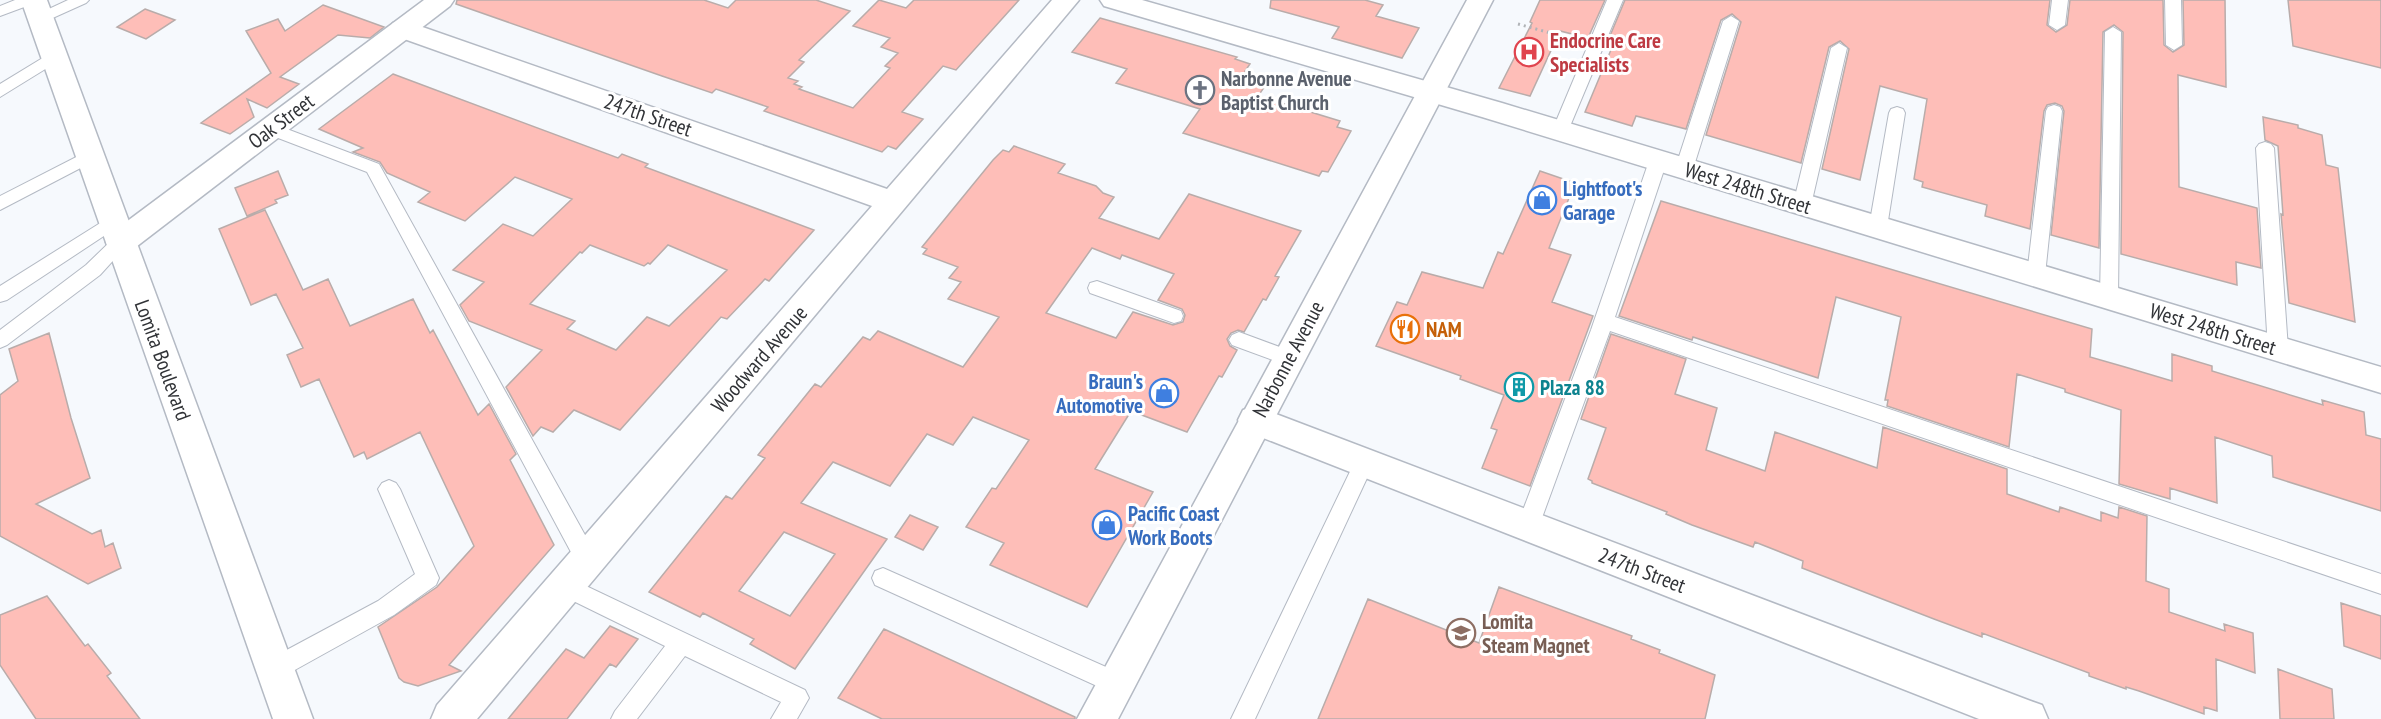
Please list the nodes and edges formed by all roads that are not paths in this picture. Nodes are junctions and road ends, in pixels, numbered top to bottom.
1 (81, 0) edge
2 (441, 0) edge
3 (1066, 0) edge
4 (1113, 0) edge
5 (1480, 0) edge
6 (1615, 0) edge
7 (2060, 0) edge
8 (2173, 0) edge
9 (35, 6) edge
10 (0, 11) edge
11 (1731, 21) dead end
12 (2057, 25) dead end
13 (402, 29) junction
14 (2113, 32) dead end
15 (2174, 45) dead end
16 (1839, 48) dead end
17 (54, 56) junction
18 (0, 92) edge
19 (1432, 93) junction
20 (2054, 111) dead end
21 (1897, 113) dead end
22 (271, 129) junction
23 (1560, 131) junction
24 (2265, 148) dead end
25 (90, 156) junction
26 (1671, 165) junction
27 (893, 202) junction
28 (0, 204) edge
29 (1802, 205) junction
30 (1878, 227) junction
31 (117, 232) junction
32 (2036, 275) junction
33 (1097, 288) dead end
34 (0, 295) edge
35 (2109, 297) junction
36 (1174, 316) dead end
37 (1604, 321) junction
38 (0, 340) edge
39 (1239, 340) dead end
40 (2278, 349) junction
41 (1289, 358) junction
42 (2381, 380) edge
43 (1255, 420) junction
44 (1364, 463) junction
45 (389, 489) dead end
46 (1527, 526) junction
47 (587, 560) junction
48 (882, 578) dead end
49 (2381, 584) edge
50 (565, 586) junction
51 (682, 642) junction
52 (276, 668) junction
53 (1116, 683) junction
54 (2023, 718) edge
55 (293, 719) edge
56 (451, 719) edge
57 (623, 719) edge
58 (783, 719) edge
59 (1097, 719) edge
60 (1243, 719) edge

1 - 9 lane
2 - 13 street, Oak Street
3 - 27 street, Woodward Avenue
4 - 19 street, West 248th Street
5 - 19 street, Narbonne Avenue
6 - 23 lane
7 - 12 lane
8 - 15 lane
9 - 10 lane
9 - 17 street, Lomita Boulevard
11 - 26 lane
13 - 22 street, Oak Street
13 - 27 street, 247th Street
14 - 35 lane
16 - 29 lane
17 - 18 lane
17 - 25 street, Lomita Boulevard
19 - 23 street, West 248th Street
19 - 41 street, Narbonne Avenue
20 - 32 lane
21 - 30 lane
22 - 31 street, Oak Street
22 - 47 lane
23 - 26 street, West 248th Street
24 - 40 lane
25 - 28 lane
25 - 31 street, Lomita Boulevard
26 - 29 street, West 248th Street
26 - 37 lane
27 - 47 street, Woodward Avenue
29 - 30 street, West 248th Street
30 - 32 street, West 248th Street
31 - 34 lane
31 - 38 lane
31 - 52 street, Lomita Boulevard
32 - 35 street, West 248th Street
33 - 36 lane
35 - 40 street, West 248th Street
37 - 46 lane
37 - 49 lane
39 - 41 lane
40 - 42 street, West 248th Street
41 - 43 street, Narbonne Avenue
43 - 44 street, 247th Street
43 - 53 street, Narbonne Avenue
44 - 46 street, 247th Street
44 - 60 lane
45 - 52 lane
46 - 54 street, 247th Street
47 - 50 street, Woodward Avenue
48 - 53 lane
50 - 51 lane
50 - 56 street, Woodward Avenue
51 - 57 lane
51 - 58 lane
52 - 55 street, Lomita Boulevard
53 - 59 street, Narbonne Avenue

